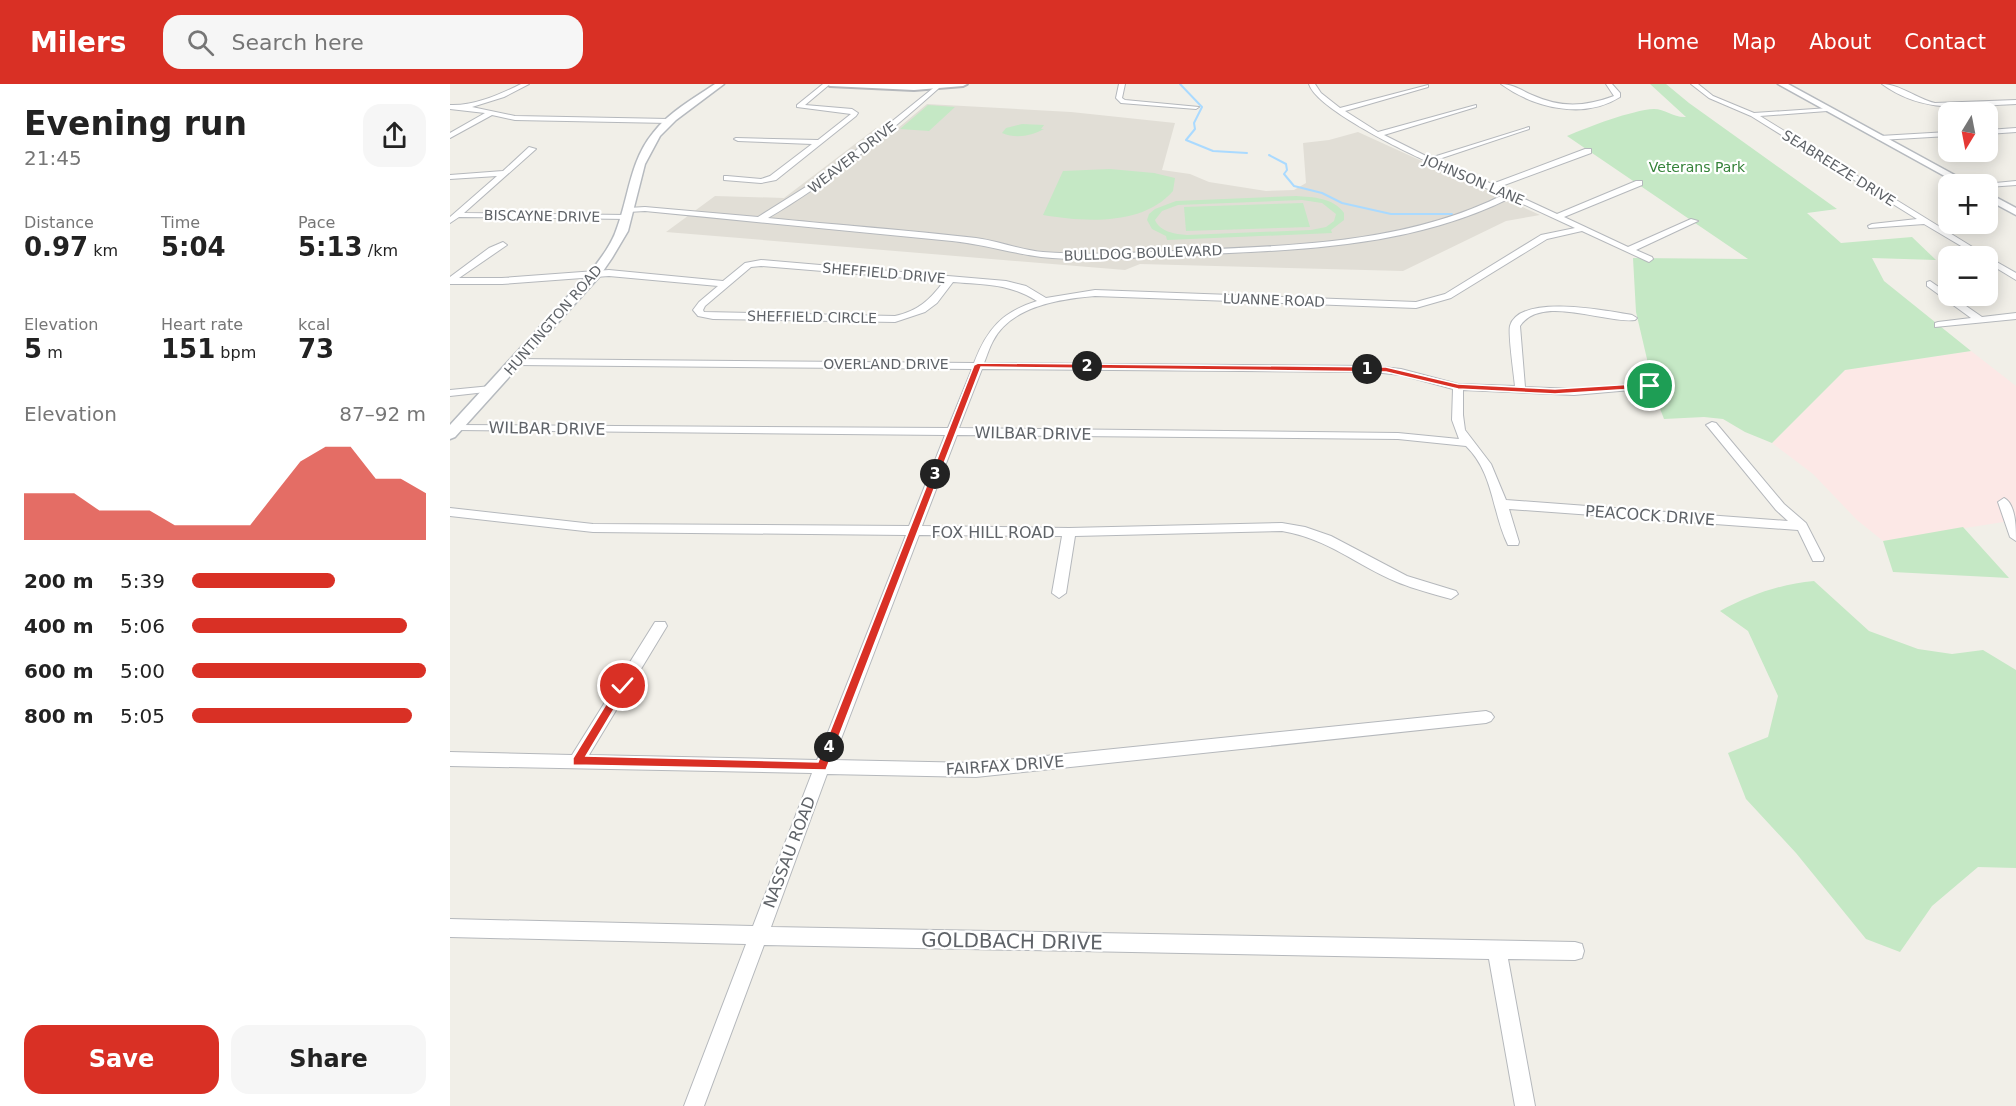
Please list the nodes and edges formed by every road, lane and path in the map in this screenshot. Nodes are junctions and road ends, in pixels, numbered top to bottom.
1 (526, 84) edge
2 (720, 84) edge
3 (828, 84) edge
4 (963, 84) edge
5 (1122, 84) edge
6 (1312, 84) edge
7 (1504, 84) edge
8 (1609, 84) edge
9 (1694, 84) edge
10 (1782, 84) edge
11 (1885, 84) edge
12 (1426, 86) dead end
13 (937, 87) junction
14 (2016, 102) edge
15 (1196, 106) dead end
16 (1474, 106) dead end
17 (450, 107) edge
18 (462, 107) junction
19 (1827, 109) junction
20 (1339, 110) junction
21 (490, 113) junction
22 (1753, 115) junction
23 (669, 121) junction
24 (1527, 128) dead end
25 (2016, 130) edge
26 (1998, 131) edge
27 (450, 135) edge
28 (1376, 135) junction
29 (1938, 135) edge
30 (1880, 138) junction
31 (738, 139) dead end
32 (821, 141) junction
33 (532, 149) dead end
34 (1588, 151) dead end
35 (1427, 161) junction
36 (505, 173) junction
37 (1947, 174) edge
38 (450, 177) edge
39 (727, 178) dead end
40 (1639, 183) dead end
41 (2016, 183) edge
42 (1998, 184) edge
43 (1492, 187) junction
44 (1509, 195) junction
45 (1998, 202) edge
46 (2016, 212) edge
47 (627, 214) junction
48 (458, 215) junction
49 (1556, 217) junction
50 (761, 219) junction
51 (450, 221) edge
52 (1694, 221) dead end
53 (1925, 221) junction
54 (1872, 226) dead end
55 (1582, 229) junction
56 (503, 245) dead end
57 (1966, 246) edge
58 (1628, 250) junction
59 (1649, 259) dead end
60 (1998, 266) edge
61 (595, 274) junction
62 (2016, 277) edge
63 (951, 279) junction
64 (450, 281) edge
65 (725, 284) junction
66 (1930, 284) dead end
67 (1046, 302) junction
68 (2016, 316) edge
69 (1632, 318) dead end
70 (1980, 320) junction
71 (1938, 325) dead end
72 (516, 362) junction
73 (978, 365) junction
74 (1650, 386) dead end
75 (1458, 387) junction
76 (491, 389) junction
77 (1520, 389) junction
78 (450, 393) edge
79 (1712, 425) dead end
80 (453, 431) edge
81 (952, 432) junction
82 (1466, 443) junction
83 (2004, 502) dead end
84 (1499, 504) junction
85 (450, 512) edge
86 (1802, 526) junction
87 (913, 532) junction
88 (1069, 532) junction
89 (2016, 537) edge
90 (1513, 542) dead end
91 (1818, 558) dead end
92 (1059, 593) dead end
93 (1451, 594) dead end
94 (660, 626) dead end
95 (1486, 717) dead end
96 (450, 759) edge
97 (577, 761) junction
98 (822, 767) junction
99 (450, 928) edge
100 (757, 936) junction
101 (1497, 949) junction
102 (1575, 951) dead end
103 (694, 1106) edge
104 (1525, 1106) edge

1 - 18 street
2 - 23 main road, HUNTINGTON ROAD
3 - 13 street
3 - 32 street
4 - 13 street
5 - 15 street
6 - 20 street, JOHNSON LANE
7 - 8 street
9 - 22 street, SEABREEZE DRIVE
10 - 19 main road
11 - 14 street
12 - 20 street
13 - 50 street, WEAVER DRIVE
16 - 28 street
17 - 18 street
18 - 21 street
19 - 22 street
19 - 30 main road
20 - 28 street, JOHNSON LANE
21 - 23 street
21 - 27 street
22 - 53 street, SEABREEZE DRIVE
23 - 47 main road, HUNTINGTON ROAD
24 - 35 street
25 - 26 street
28 - 35 street, JOHNSON LANE
29 - 30 street
30 - 37 main road
31 - 32 street
32 - 39 street
33 - 36 street
34 - 43 street
35 - 43 street, JOHNSON LANE
36 - 38 street
36 - 48 street
40 - 49 street
41 - 42 street
43 - 44 street, JOHNSON LANE
44 - 49 street, JOHNSON LANE
44 - 50 street, BULLDOG BOULEVARD
45 - 46 main road
47 - 48 street, BISCAYNE DRIVE
47 - 50 street, BULLDOG BOULEVARD
47 - 61 main road, HUNTINGTON ROAD
48 - 51 street
49 - 55 street, JOHNSON LANE
52 - 58 street
53 - 54 street
53 - 57 street, SEABREEZE DRIVE
55 - 58 street, JOHNSON LANE
55 - 67 street, LUANNE ROAD
56 - 64 street
58 - 59 street, JOHNSON LANE
60 - 62 street
61 - 64 street
61 - 65 street
61 - 72 main road, HUNTINGTON ROAD
63 - 65 street, SHEFFIELD DRIVE
63 - 65 street, SHEFFIELD CIRCLE
63 - 67 street, SHEFFIELD DRIVE
66 - 70 street
67 - 73 street, LUANNE ROAD
68 - 70 street
69 - 77 street
70 - 71 street
72 - 73 street, OVERLAND DRIVE
72 - 76 main road, HUNTINGTON ROAD
73 - 75 street, OVERLAND DRIVE
73 - 81 street, NASSAU ROAD
74 - 77 street, OVERLAND DRIVE
75 - 77 street, OVERLAND DRIVE
75 - 82 street
76 - 78 street
76 - 80 main road, HUNTINGTON ROAD
79 - 86 street
80 - 81 street, WILBAR DRIVE
81 - 82 street, WILBAR DRIVE
81 - 87 street, NASSAU ROAD
82 - 84 street
83 - 89 street
84 - 86 street, PEACOCK DRIVE
84 - 90 street
85 - 87 street, FOX HILL ROAD
86 - 91 street
87 - 88 street, FOX HILL ROAD
87 - 98 street, NASSAU ROAD
88 - 92 street
88 - 93 street, FOX HILL ROAD
94 - 97 street
95 - 98 street, FAIRFAX DRIVE
96 - 97 street, FAIRFAX DRIVE
97 - 98 street, FAIRFAX DRIVE
98 - 100 street, NASSAU ROAD
99 - 100 street, GOLDBACH DRIVE
100 - 101 street, GOLDBACH DRIVE
100 - 103 street, NASSAU ROAD
101 - 102 street, GOLDBACH DRIVE
101 - 104 street

